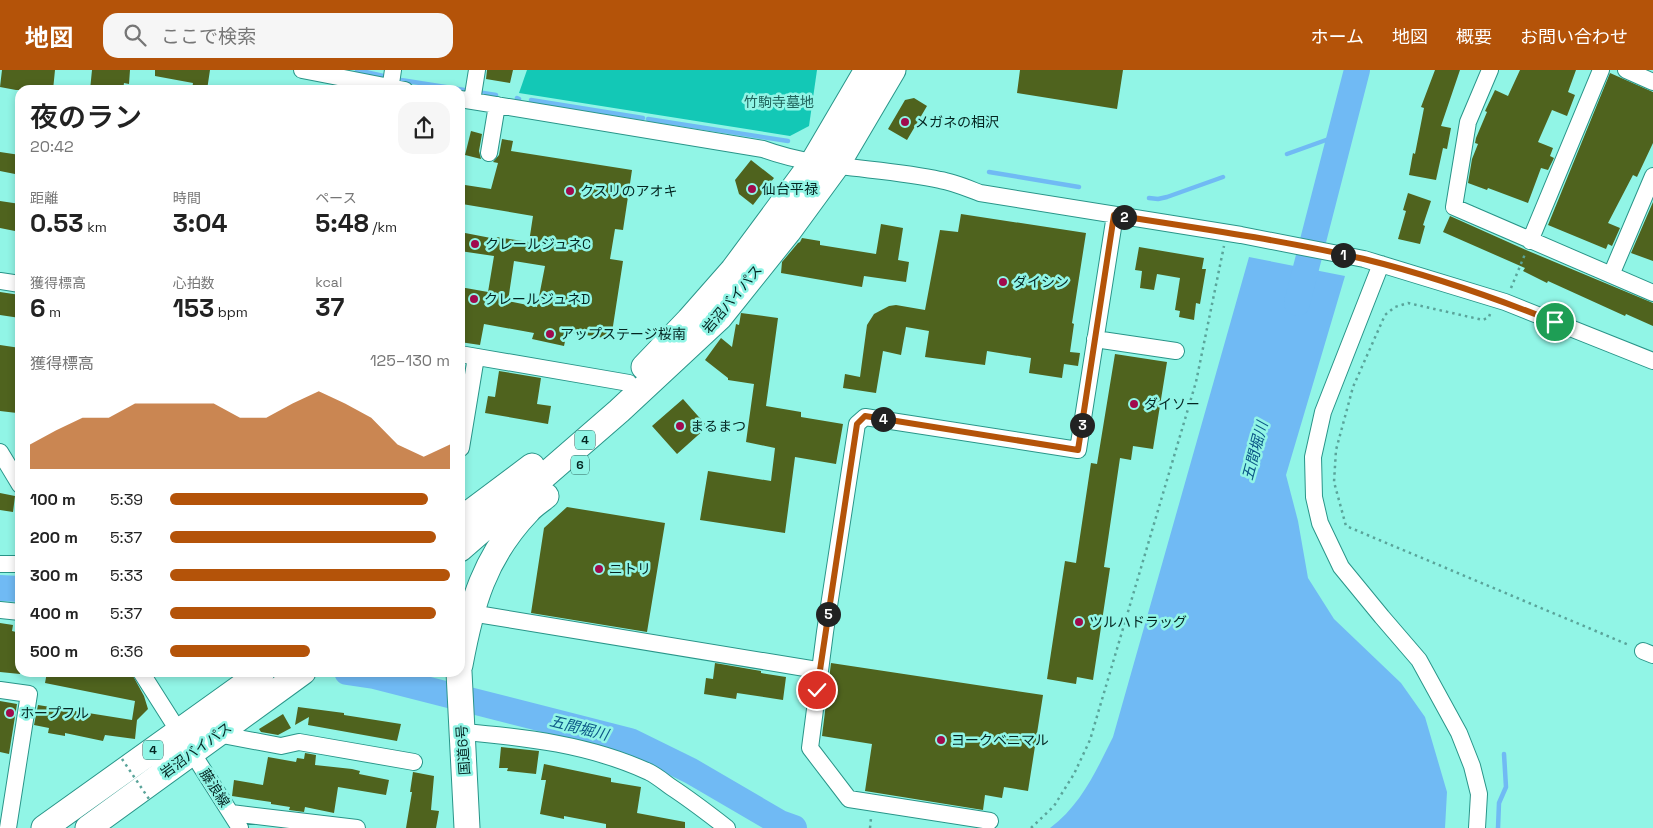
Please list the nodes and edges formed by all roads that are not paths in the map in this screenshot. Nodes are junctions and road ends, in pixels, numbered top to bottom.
1 (302, 70) edge
2 (867, 70) edge
3 (893, 70) edge
4 (1490, 70) edge
5 (1601, 70) edge
6 (1626, 70) edge
7 (394, 82) edge
8 (1653, 82) edge
9 (471, 90) edge
10 (497, 105) junction
11 (488, 153) dead end
12 (813, 162) junction
13 (837, 165) junction
14 (1651, 185) edge
15 (1114, 215) junction
16 (1530, 241) junction
17 (1380, 264) junction
18 (1612, 275) junction
19 (0, 281) edge
20 (15, 283) edge
21 (1653, 293) edge
22 (708, 330) junction
23 (1095, 339) junction
24 (1176, 351) dead end
25 (468, 356) edge
26 (1653, 361) edge
27 (629, 383) junction
28 (465, 395) edge
29 (0, 452) edge
30 (15, 477) edge
31 (465, 518) edge
32 (465, 545) edge
33 (0, 564) edge
34 (15, 564) edge
35 (0, 610) edge
36 (15, 612) edge
37 (471, 613) junction
38 (465, 641) edge
39 (811, 669) dead end
40 (144, 677) edge
41 (257, 677) edge
42 (298, 677) edge
43 (459, 677) edge
44 (0, 690) edge
45 (462, 724) junction
46 (217, 734) junction
47 (186, 742) junction
48 (414, 762) dead end
49 (231, 813) junction
50 (990, 821) dead end
51 (8, 828) edge
52 (44, 828) edge
53 (88, 828) edge
54 (240, 828) edge
55 (357, 828) edge
56 (467, 828) edge
57 (727, 828) edge
58 (1477, 828) edge

1 - 7 street
2 - 12 highway, 岩沼バイパス / 4
3 - 13 highway, 岩沼バイパス / 4
4 - 16 street
5 - 16 street
6 - 8 street
9 - 10 street
10 - 11 street
10 - 12 street
12 - 13 street
12 - 27 highway, 岩沼バイパス / 4
13 - 15 street
13 - 22 highway, 岩沼バイパス / 4
14 - 18 street
15 - 17 street
15 - 23 street
16 - 18 street
17 - 26 street
17 - 58 street
18 - 21 street
19 - 20 street
22 - 32 highway, 岩沼バイパス / 4
22 - 37 highway, 6
23 - 24 street
23 - 50 street
25 - 27 street
25 - 28 street
27 - 31 highway, 岩沼バイパス / 4
29 - 30 street
33 - 34 street
35 - 36 street
37 - 38 highway, 6
37 - 39 street
40 - 47 street, 藤浪線
41 - 47 highway, 岩沼バイパス / 4
42 - 46 highway, 岩沼バイパス / 4
43 - 45 highway, 国道6号
44 - 51 street
45 - 56 highway, 国道6号
45 - 57 street
46 - 47 highway, 岩沼バイパス / 4
46 - 48 street
47 - 49 street, 藤浪線
47 - 52 highway, 岩沼バイパス / 4
47 - 53 highway, 岩沼バイパス / 4
49 - 54 street, 藤浪線
49 - 55 street

